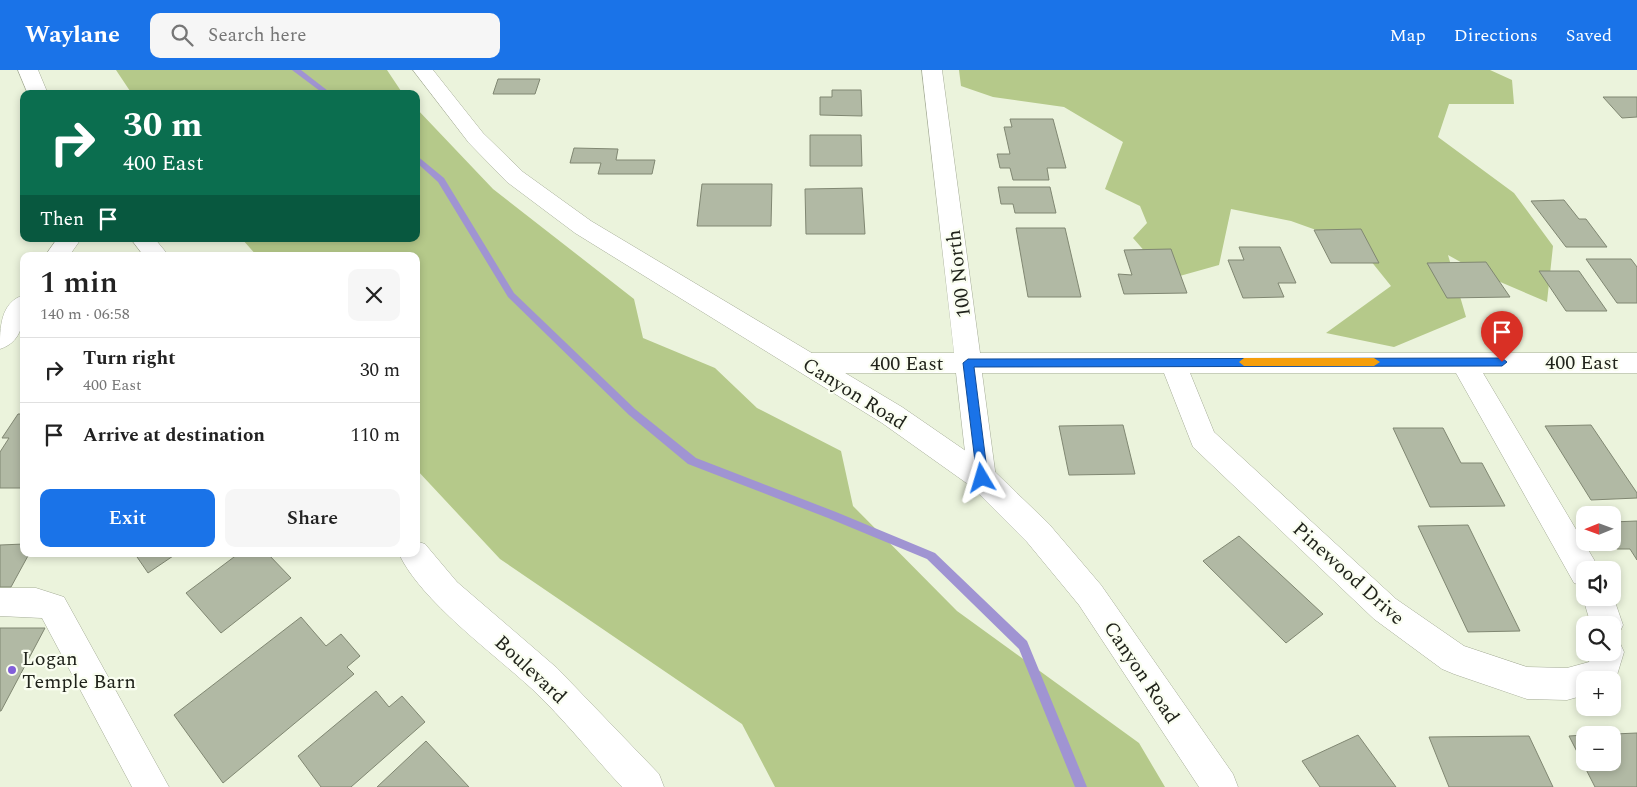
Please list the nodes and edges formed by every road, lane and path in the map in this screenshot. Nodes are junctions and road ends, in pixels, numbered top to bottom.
1 (28, 70) edge
2 (423, 70) edge
3 (932, 70) edge
4 (36, 90) edge
5 (68, 242) edge
6 (60, 252) edge
7 (20, 311) edge
8 (8, 331) edge
9 (1463, 362) junction
10 (807, 363) junction
11 (968, 363) junction
12 (1173, 363) junction
13 (1637, 363) edge
14 (982, 478) junction
15 (417, 557) edge
16 (1578, 561) edge
17 (0, 602) edge
18 (1606, 661) edge
19 (151, 787) edge
20 (646, 787) edge
21 (1220, 787) edge

1 - 4 street
2 - 10 street, Canyon Road
3 - 11 street, 100 North
5 - 6 street
7 - 8 street
9 - 12 street, 400 East
9 - 13 street, 400 East
9 - 16 street
10 - 11 street, 400 East
10 - 14 street, Canyon Road
11 - 12 street, 400 East
11 - 14 street, 100 North
12 - 18 street, Pinewood Drive
14 - 21 street, Canyon Road
15 - 20 street, Boulevard
17 - 19 street

